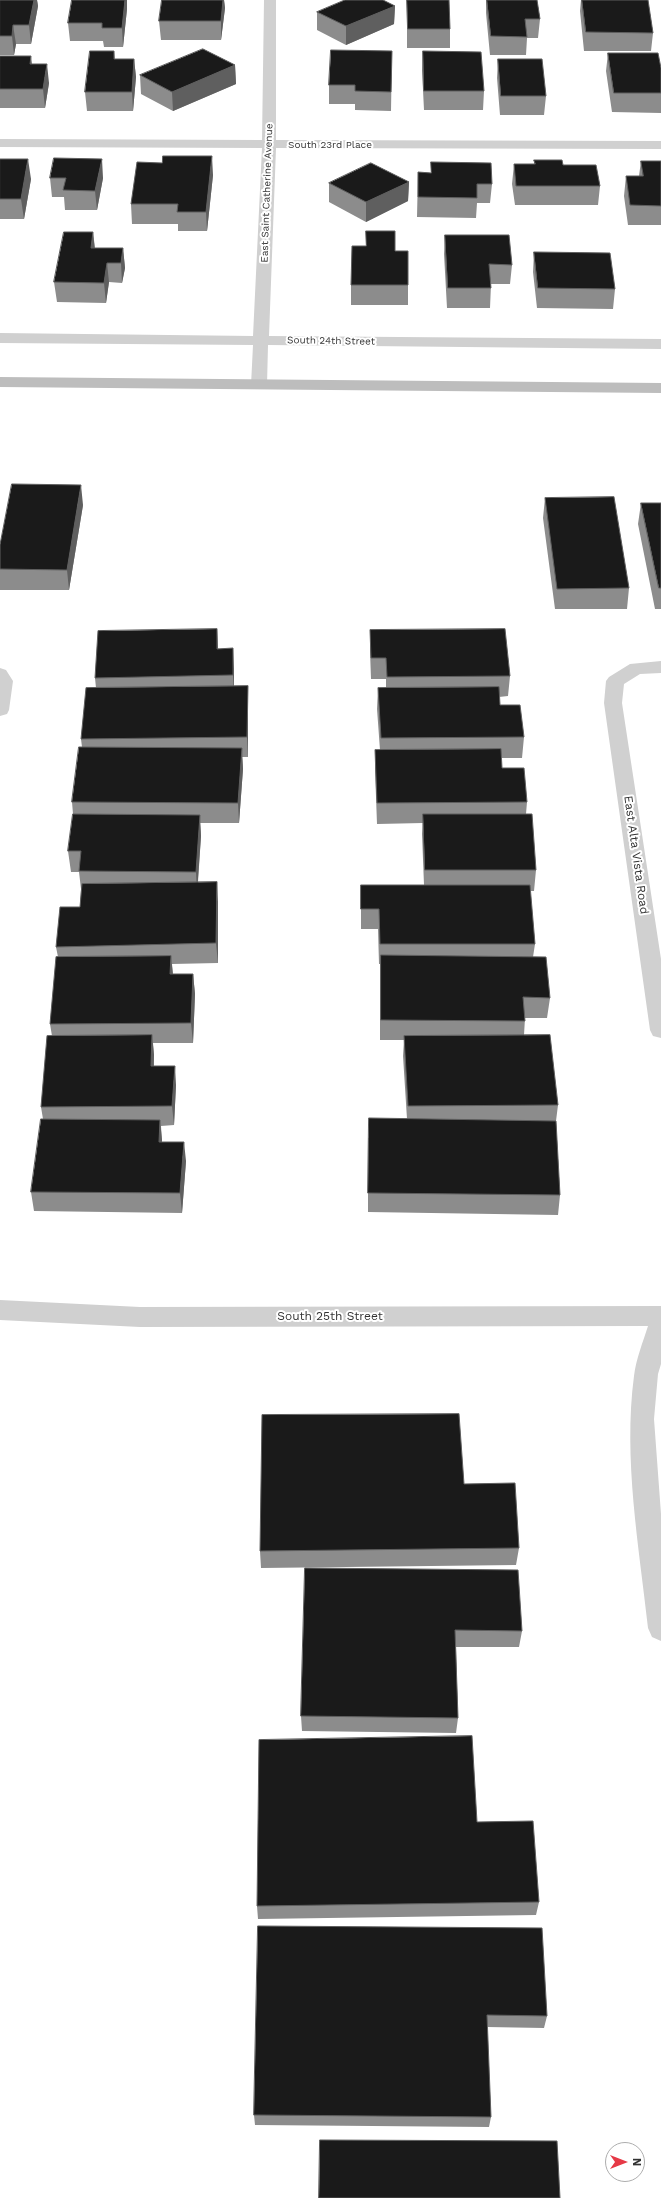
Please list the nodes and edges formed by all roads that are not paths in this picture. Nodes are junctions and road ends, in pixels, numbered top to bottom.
1 (270, 0) edge
2 (0, 143) edge
3 (269, 145) junction
4 (661, 145) edge
5 (0, 338) edge
6 (262, 340) junction
7 (661, 344) edge
8 (0, 382) edge
9 (260, 385) junction
10 (661, 388) edge
11 (661, 667) edge
12 (0, 674) edge
13 (0, 710) edge
14 (661, 1030) edge
15 (0, 1310) edge
16 (661, 1316) edge
17 (661, 1323) edge
18 (661, 1628) edge

1 - 3 street, East Saint Catherine Avenue
2 - 3 street, South 23rd Place
3 - 4 street, South 23rd Place
3 - 6 street, East Saint Catherine Avenue
5 - 6 street, South 24th Street
6 - 7 street, South 24th Street
6 - 9 street, East Saint Catherine Avenue
8 - 9 main road
9 - 10 main road
11 - 14 street, East Alta Vista Road
12 - 13 street
15 - 16 street, South 25th Street
17 - 18 street

